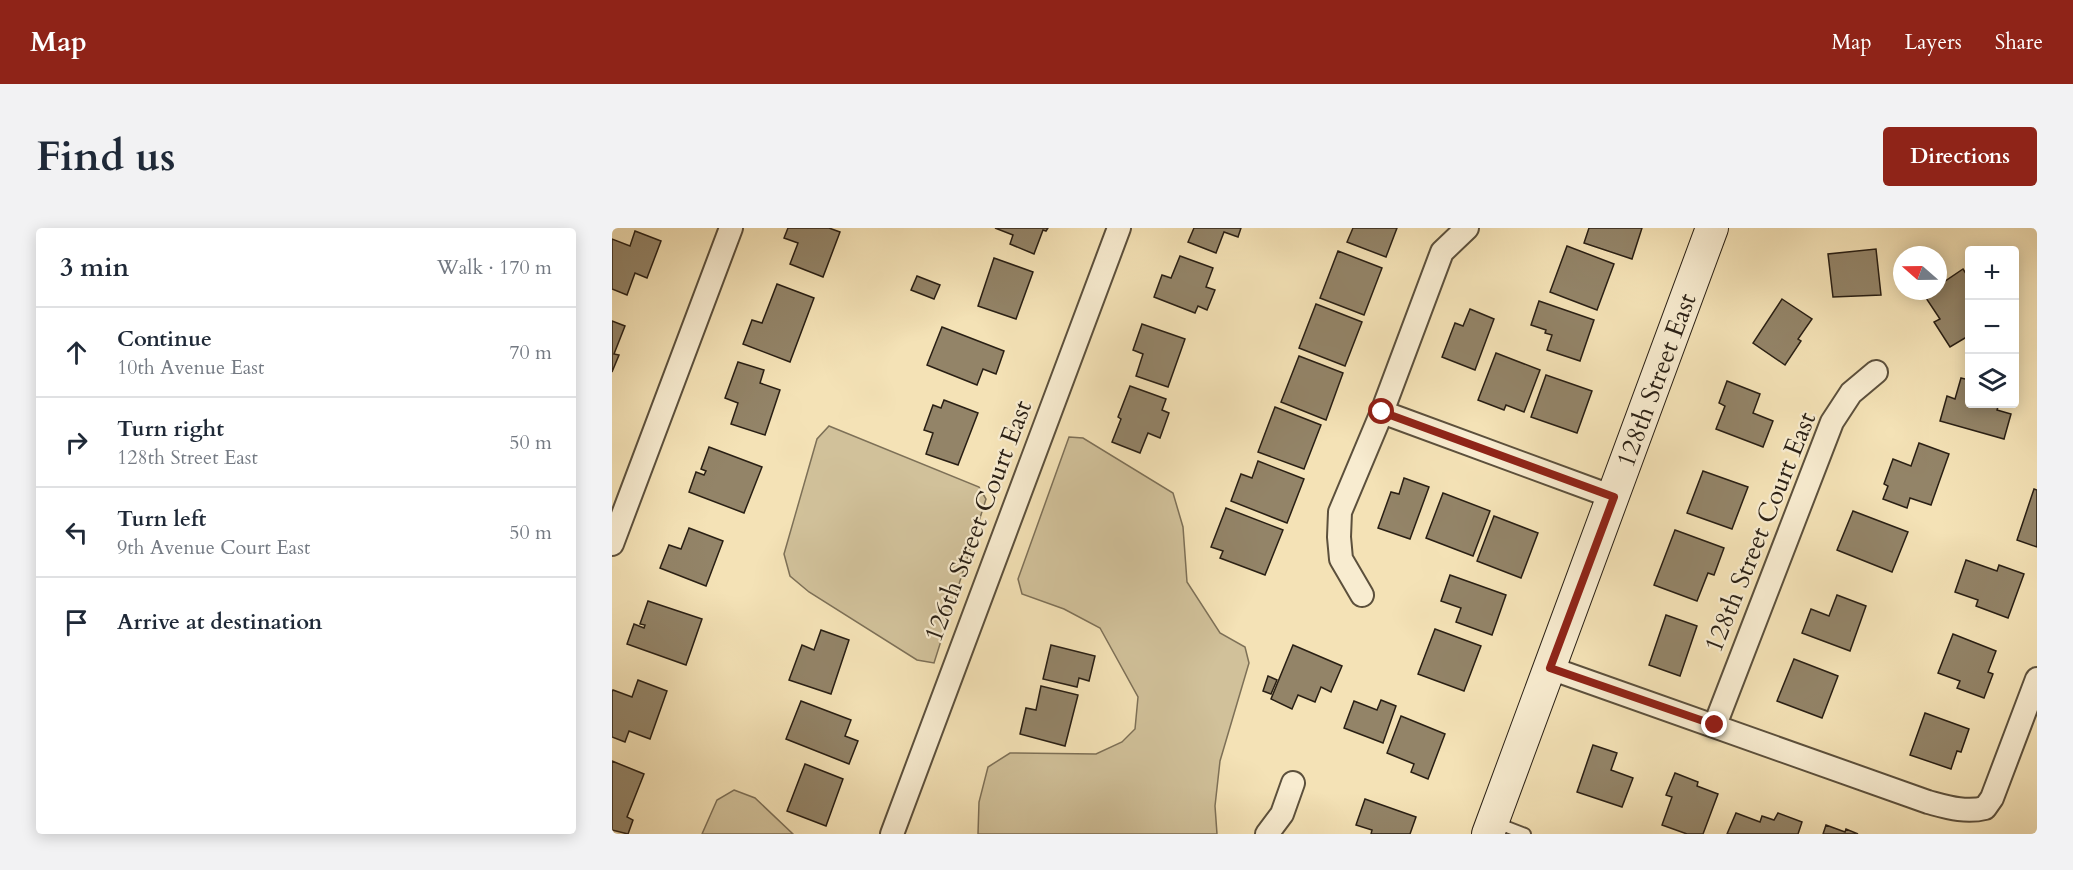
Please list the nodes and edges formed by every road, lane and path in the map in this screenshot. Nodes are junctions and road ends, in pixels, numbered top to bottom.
1 (731, 228) edge
2 (1119, 228) edge
3 (1467, 228) edge
4 (1712, 228) edge
5 (1876, 372) dead end
6 (1382, 412) junction
7 (1614, 497) junction
8 (612, 544) edge
9 (1362, 595) dead end
10 (1550, 668) junction
11 (2037, 679) edge
12 (1715, 725) junction
13 (1293, 783) dead end
14 (1490, 828) edge
15 (892, 834) edge
16 (1268, 834) edge
17 (1525, 834) edge

1 - 8 street
2 - 15 street, 126th Street Court East
3 - 6 street
4 - 7 street, 128th Street East
5 - 12 street, 128th Street Court East
6 - 7 street
6 - 9 street
7 - 10 street, 128th Street East
10 - 12 street
10 - 14 street, 128th Street East
11 - 12 street
13 - 16 street
14 - 17 lane

